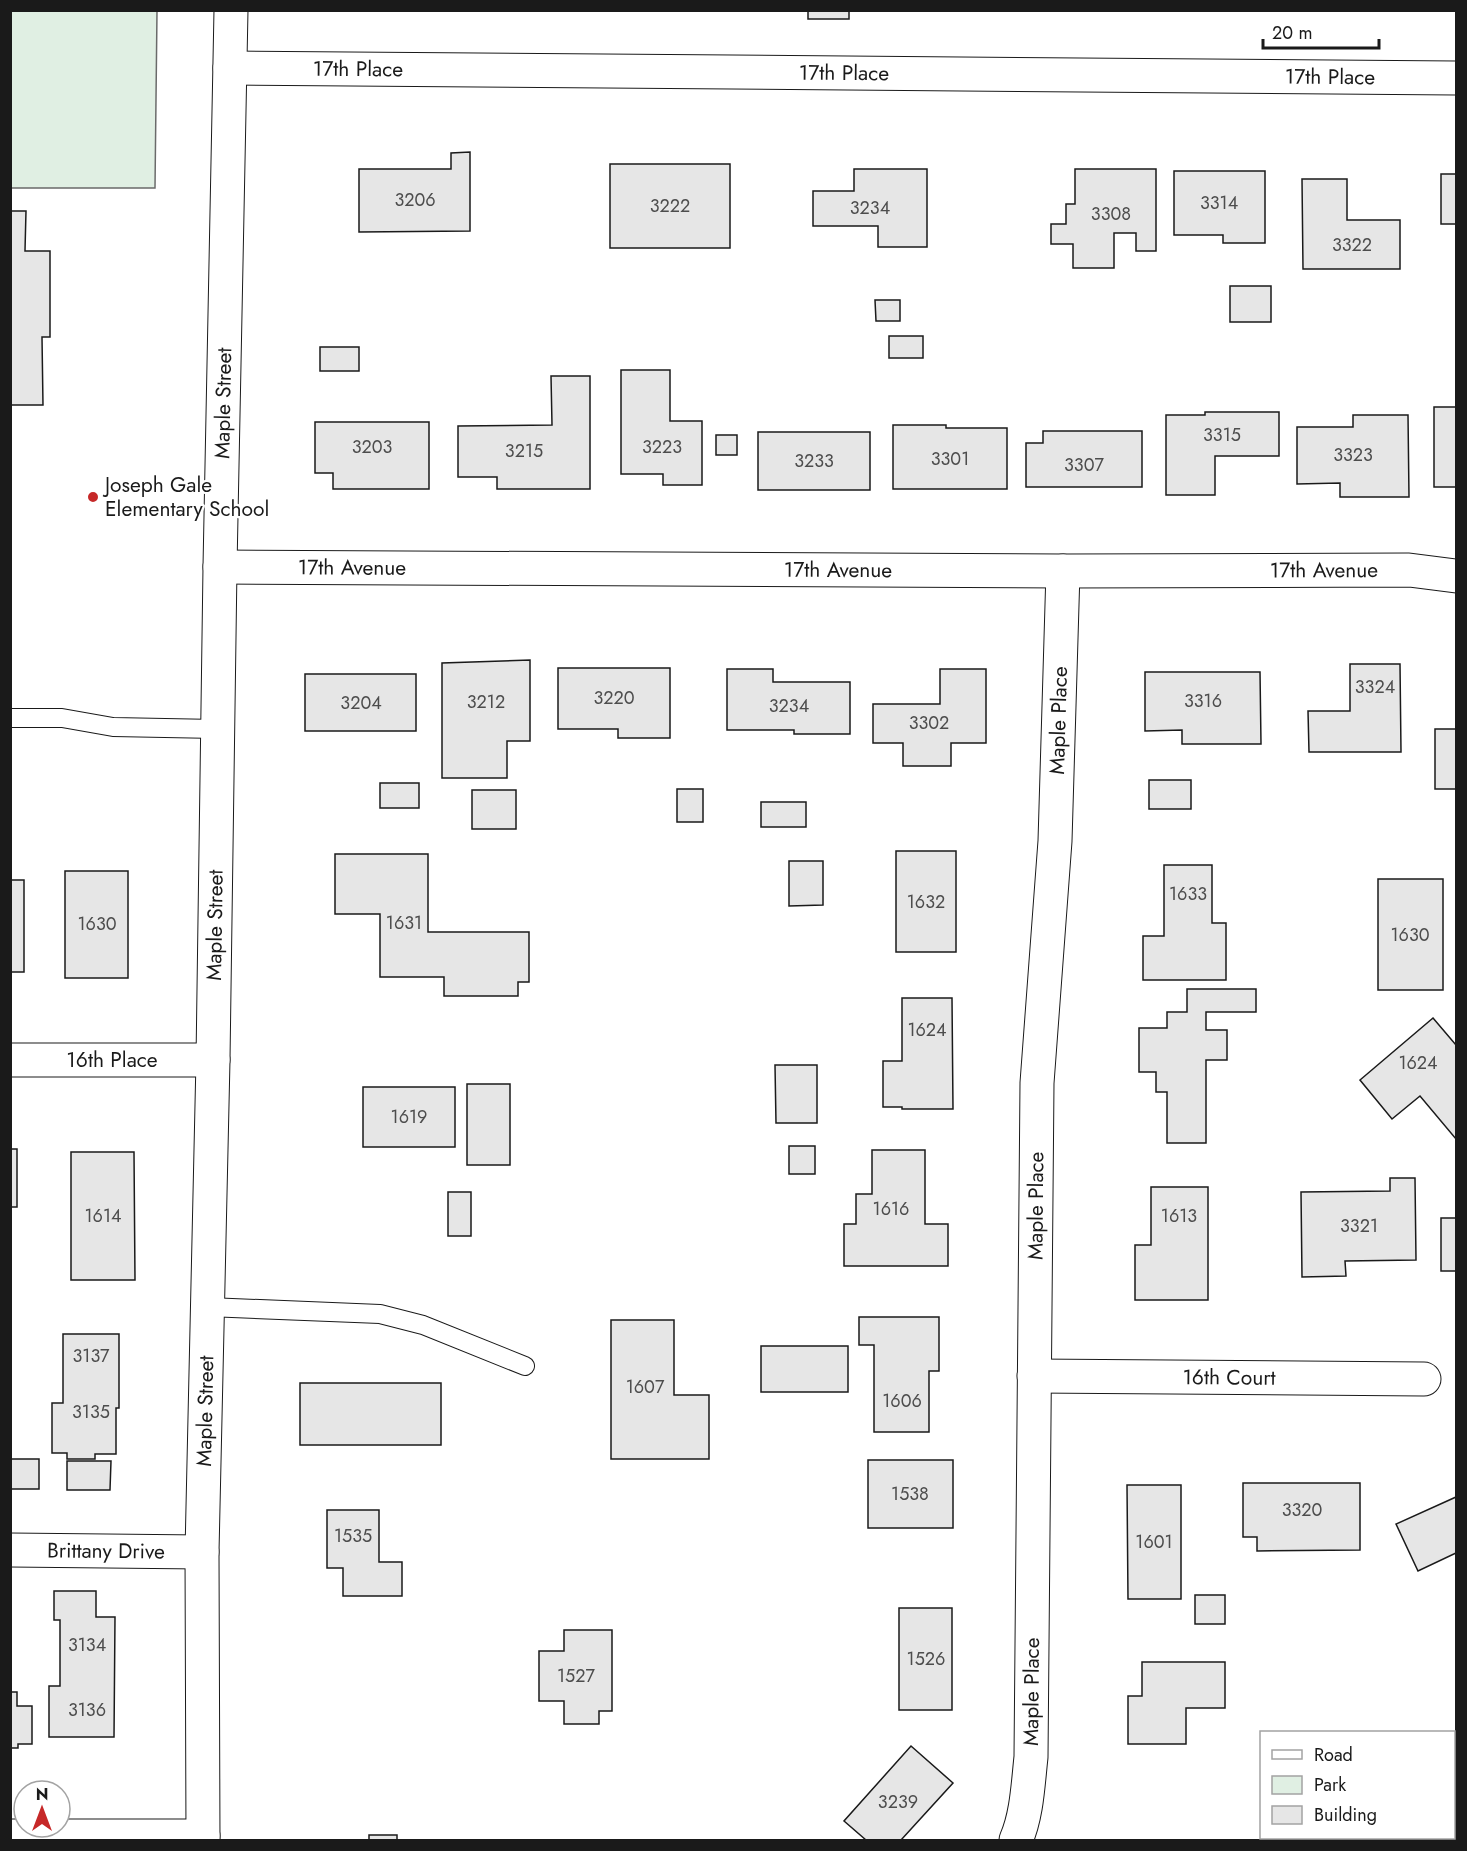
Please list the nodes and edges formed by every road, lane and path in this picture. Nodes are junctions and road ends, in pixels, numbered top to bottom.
1 (231, 10) edge
2 (230, 68) junction
3 (1456, 78) edge
4 (220, 567) junction
5 (1064, 571) junction
6 (1456, 576) edge
7 (10, 718) edge
8 (217, 729) junction
9 (10, 1060) edge
10 (213, 1060) junction
11 (208, 1306) junction
12 (525, 1366) dead end
13 (1034, 1376) junction
14 (1424, 1379) dead end
15 (10, 1550) edge
16 (202, 1552) junction
17 (10, 1836) edge
18 (203, 1838) edge
19 (1016, 1840) edge

1 - 2 main road, Maple Street
2 - 3 main road, 17th Place
2 - 4 main road, Maple Street
4 - 5 main road, 17th Avenue
4 - 8 main road, Maple Street
5 - 6 main road, 17th Avenue
5 - 13 main road, Maple Place
7 - 8 lane
8 - 10 main road, Maple Street
9 - 10 main road, 16th Place
10 - 11 main road, Maple Street
11 - 12 lane
11 - 16 main road, Maple Street
13 - 14 main road, 16th Court
13 - 19 main road, Maple Place
15 - 16 main road, Brittany Drive
16 - 18 main road, Maple Street
17 - 18 main road

